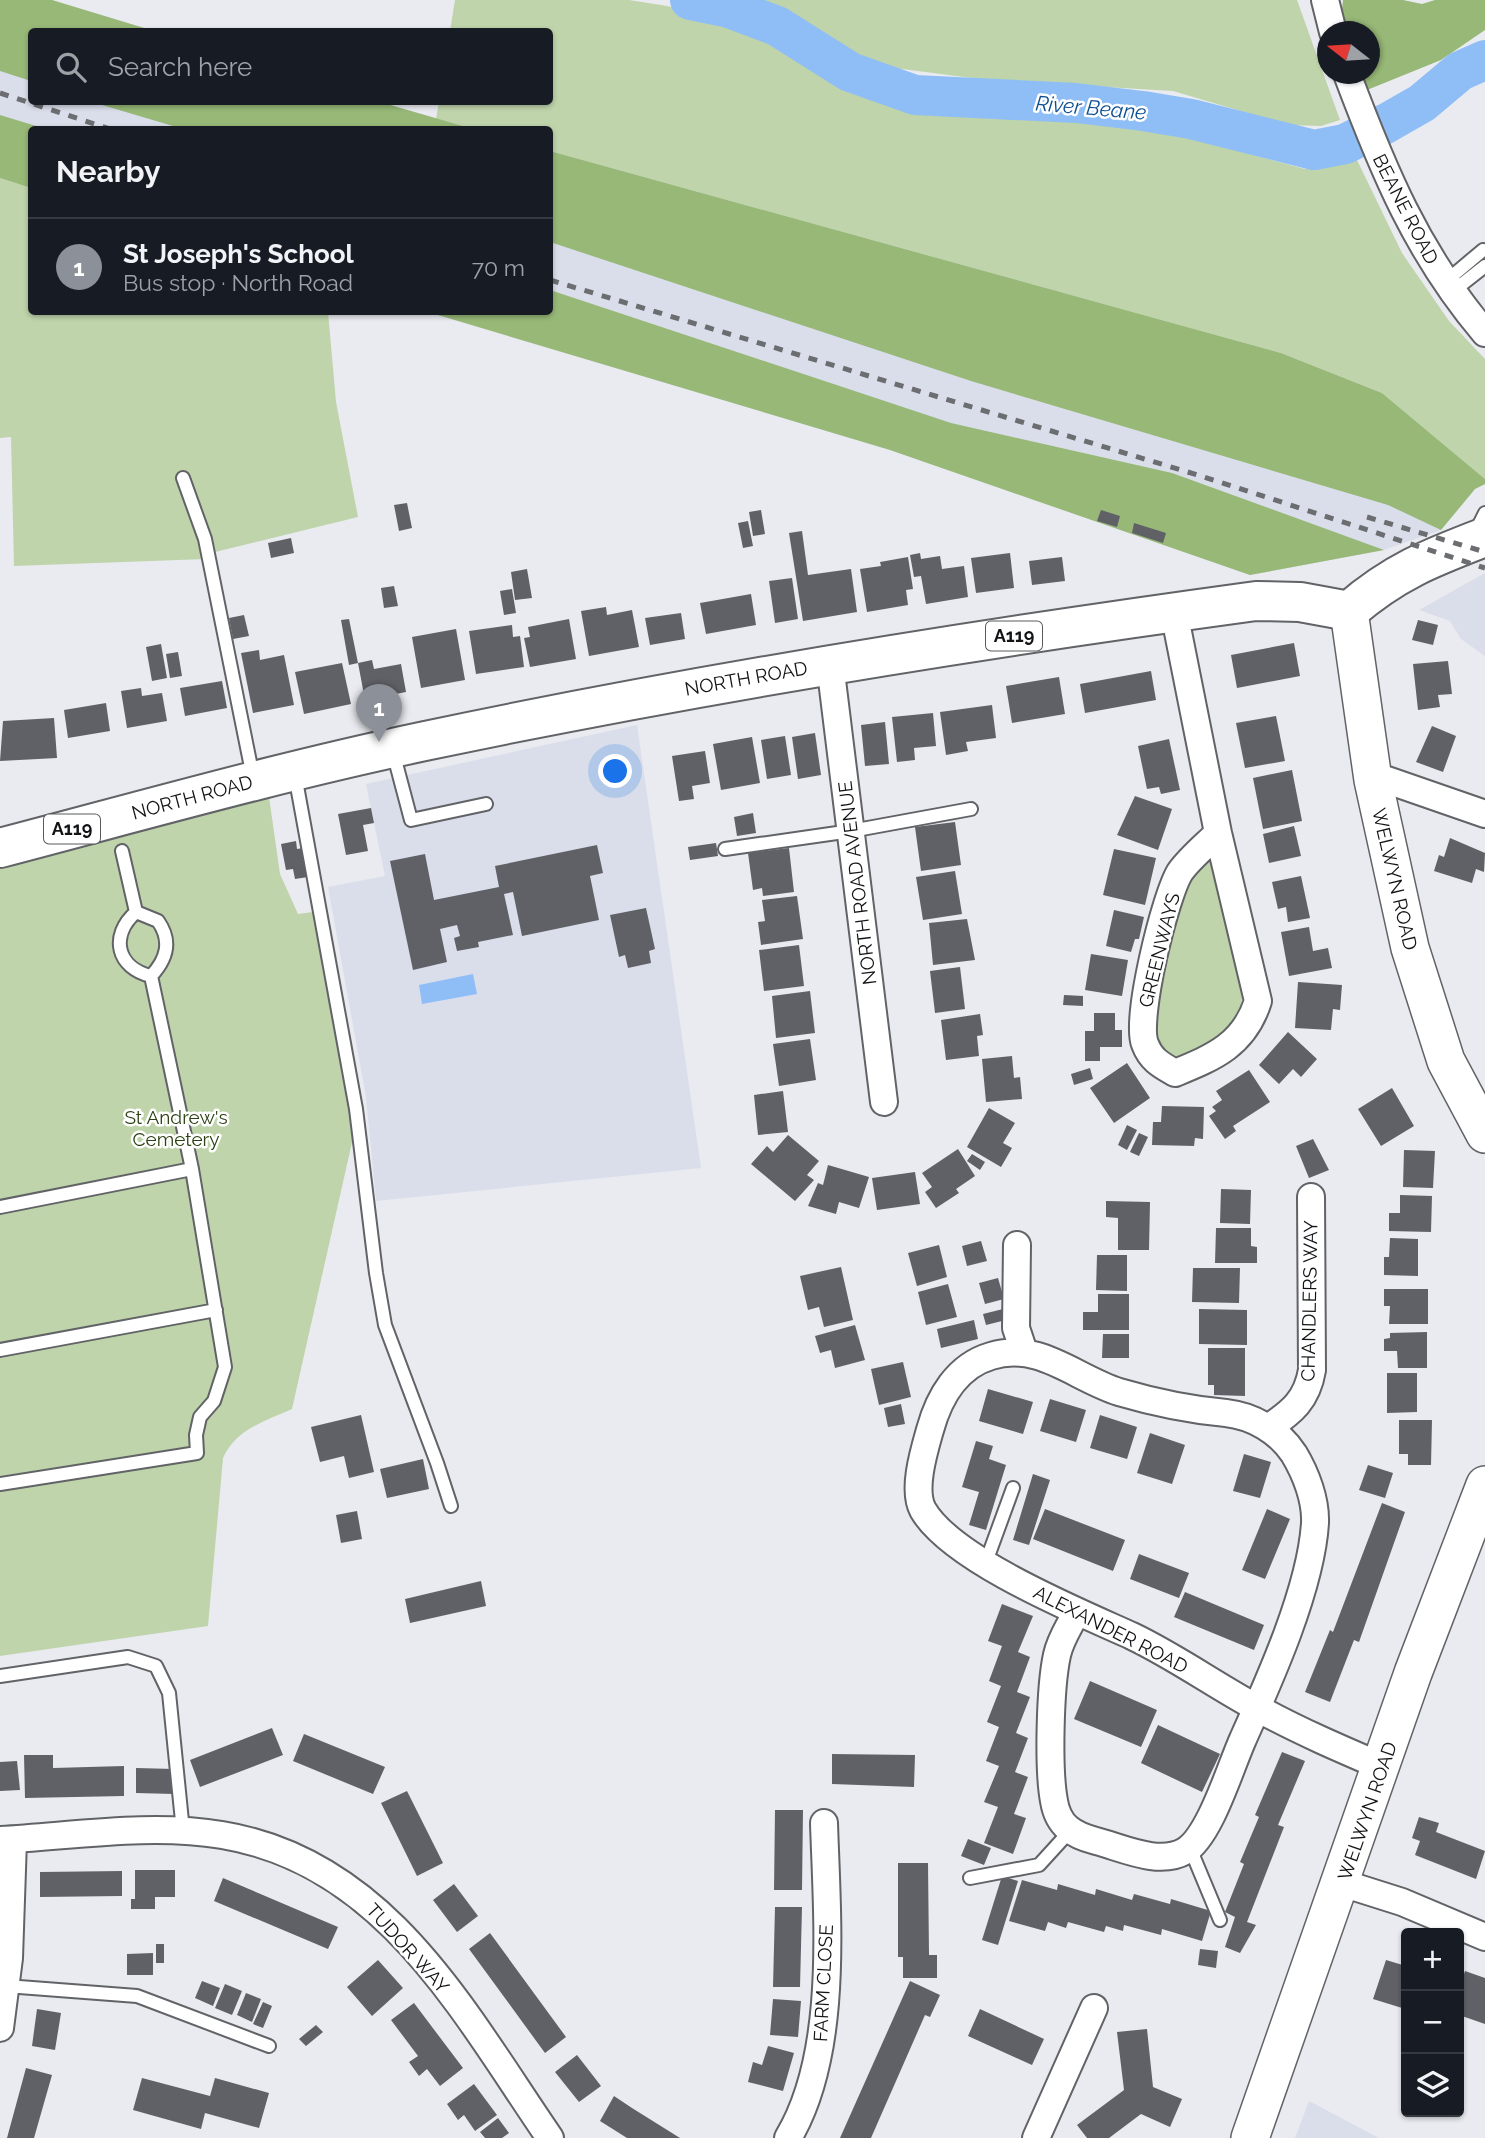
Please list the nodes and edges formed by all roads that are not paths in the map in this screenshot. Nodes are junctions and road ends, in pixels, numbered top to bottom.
1 (1325, 0) edge
2 (1330, 21) edge
3 (1351, 84) edge
4 (1483, 250) dead end
5 (1485, 266) edge
6 (1449, 287) junction
7 (1485, 333) edge
8 (183, 478) dead end
9 (1480, 531) edge
10 (1349, 611) junction
11 (1174, 612) junction
12 (830, 664) junction
13 (392, 748) junction
14 (294, 771) junction
15 (253, 780) junction
16 (1373, 780) junction
17 (486, 803) dead end
18 (971, 809) dead end
19 (1485, 814) edge
20 (850, 831) junction
21 (1218, 833) junction
22 (0, 848) edge
23 (725, 849) dead end
24 (122, 851) dead end
25 (136, 912) junction
26 (151, 976) junction
27 (884, 1102) dead end
28 (1485, 1134) edge
29 (192, 1169) junction
30 (1311, 1198) dead end
31 (0, 1207) edge
32 (1017, 1245) dead end
33 (216, 1310) junction
34 (0, 1350) edge
35 (1024, 1352) junction
36 (1268, 1428) junction
37 (0, 1484) edge
38 (1485, 1485) edge
39 (1013, 1488) dead end
40 (451, 1506) dead end
41 (986, 1562) junction
42 (1076, 1614) junction
43 (0, 1676) edge
44 (1257, 1708) junction
45 (1383, 1767) junction
46 (824, 1823) dead end
47 (183, 1831) junction
48 (1070, 1831) junction
49 (7, 1840) edge
50 (1189, 1848) junction
51 (970, 1878) dead end
52 (1342, 1883) junction
53 (1220, 1920) dead end
54 (1485, 1937) edge
55 (6, 1986) junction
56 (1094, 2008) dead end
57 (0, 2028) edge
58 (269, 2046) dead end
59 (550, 2138) edge
60 (788, 2138) edge
61 (1036, 2138) edge
62 (1250, 2138) edge

1 - 2 street
3 - 6 street, BEANE ROAD
4 - 6 lane
5 - 6 lane
6 - 7 street, BEANE ROAD
8 - 15 lane
9 - 10 main road
10 - 11 main road, NORTH ROAD / A119
10 - 16 main road, WELWYN ROAD
11 - 12 main road, NORTH ROAD / A119
11 - 21 street, GREENWAYS
12 - 13 main road, NORTH ROAD / A119
12 - 20 street, NORTH ROAD AVENUE
13 - 14 main road, NORTH ROAD / A119
13 - 17 lane
14 - 15 main road, NORTH ROAD / A119
14 - 40 lane
15 - 22 main road, NORTH ROAD / A119
16 - 19 street
16 - 28 main road, WELWYN ROAD
18 - 20 lane
20 - 23 lane
20 - 27 street, NORTH ROAD AVENUE
21 - 21 street, GREENWAYS
24 - 25 lane
25 - 26 lane
25 - 26 lane
26 - 29 lane
29 - 31 lane
29 - 33 lane
30 - 36 street, CHANDLERS WAY
32 - 35 street
33 - 34 lane
33 - 37 lane
35 - 36 street
35 - 41 street, ALEXANDER ROAD
36 - 44 street
38 - 45 main road, WELWYN ROAD
39 - 41 lane
41 - 42 street, ALEXANDER ROAD
42 - 44 street, ALEXANDER ROAD
42 - 48 street
43 - 47 lane
44 - 45 street, ALEXANDER ROAD
44 - 50 street
45 - 52 main road, WELWYN ROAD
46 - 60 street, FARM CLOSE
47 - 49 street, TUDOR WAY
47 - 59 street, TUDOR WAY
48 - 50 street
48 - 51 lane
49 - 55 street
50 - 53 lane
52 - 54 street
52 - 62 main road, WELWYN ROAD
55 - 57 street
55 - 58 lane
56 - 61 street

